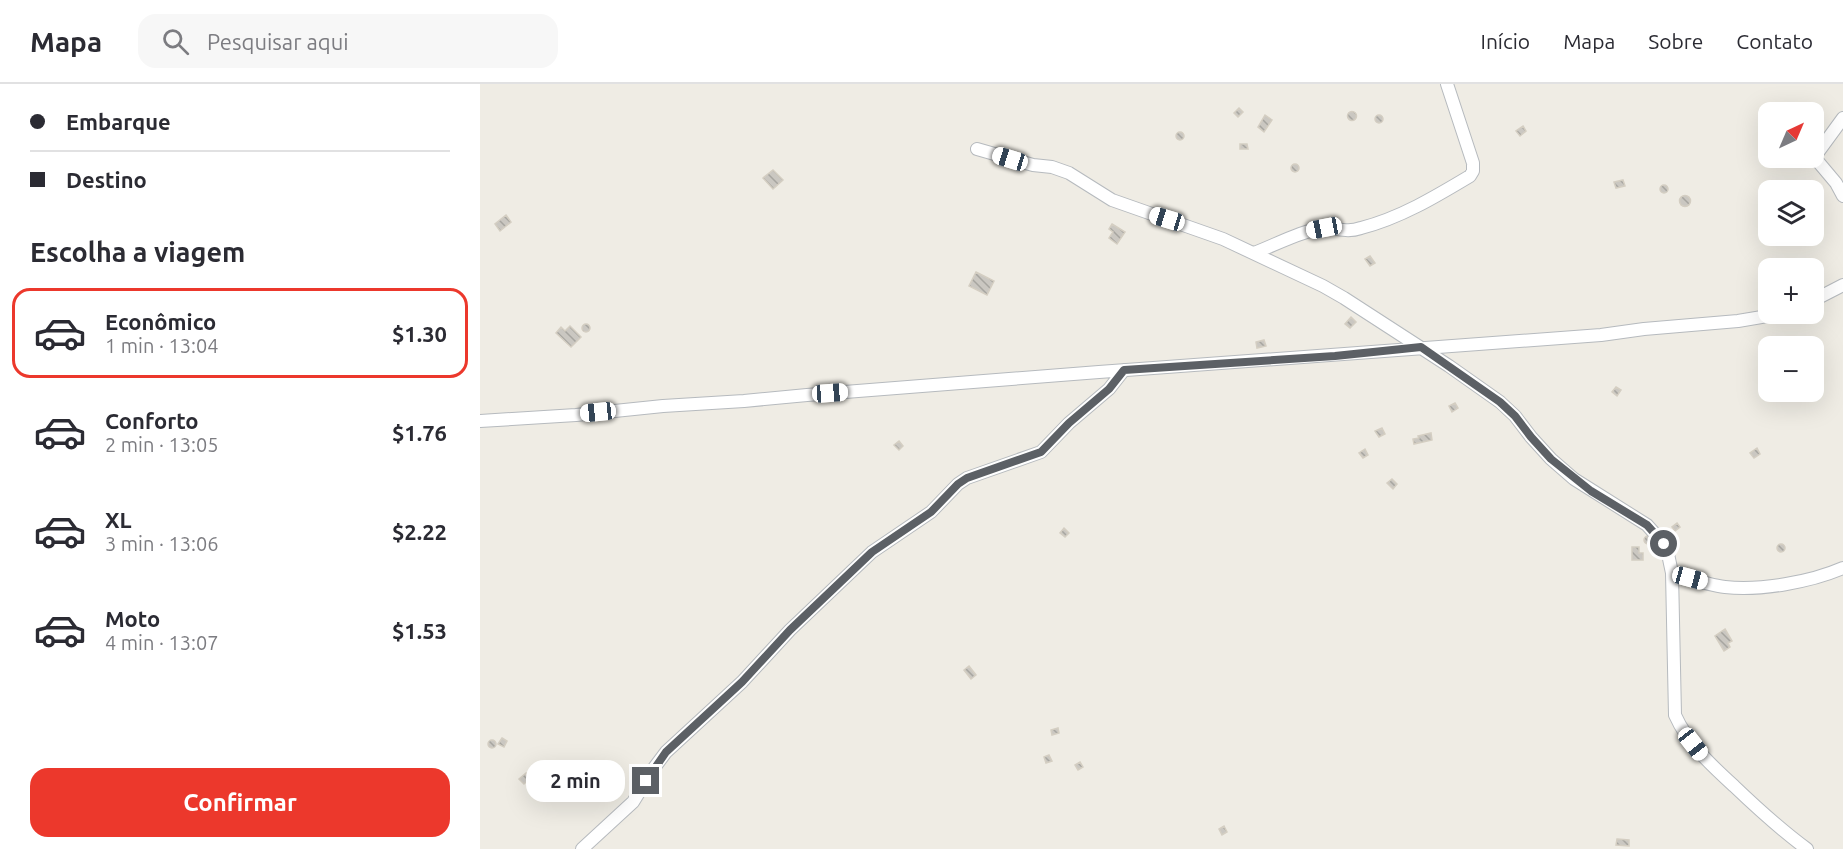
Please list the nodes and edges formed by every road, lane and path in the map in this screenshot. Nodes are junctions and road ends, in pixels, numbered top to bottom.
1 (1447, 84) edge
2 (1843, 118) edge
3 (977, 149) dead end
4 (1843, 196) edge
5 (1254, 254) junction
6 (1843, 285) edge
7 (1824, 295) edge
8 (1758, 318) edge
9 (1421, 347) junction
10 (1124, 370) junction
11 (480, 421) edge
12 (1843, 568) edge
13 (1672, 573) junction
14 (582, 849) edge
15 (1807, 849) edge

1 - 5 street
2 - 4 street
3 - 5 street
5 - 9 street
6 - 7 street
8 - 9 street
9 - 10 street
9 - 13 street
10 - 11 street
10 - 14 street
12 - 13 street
13 - 15 street

